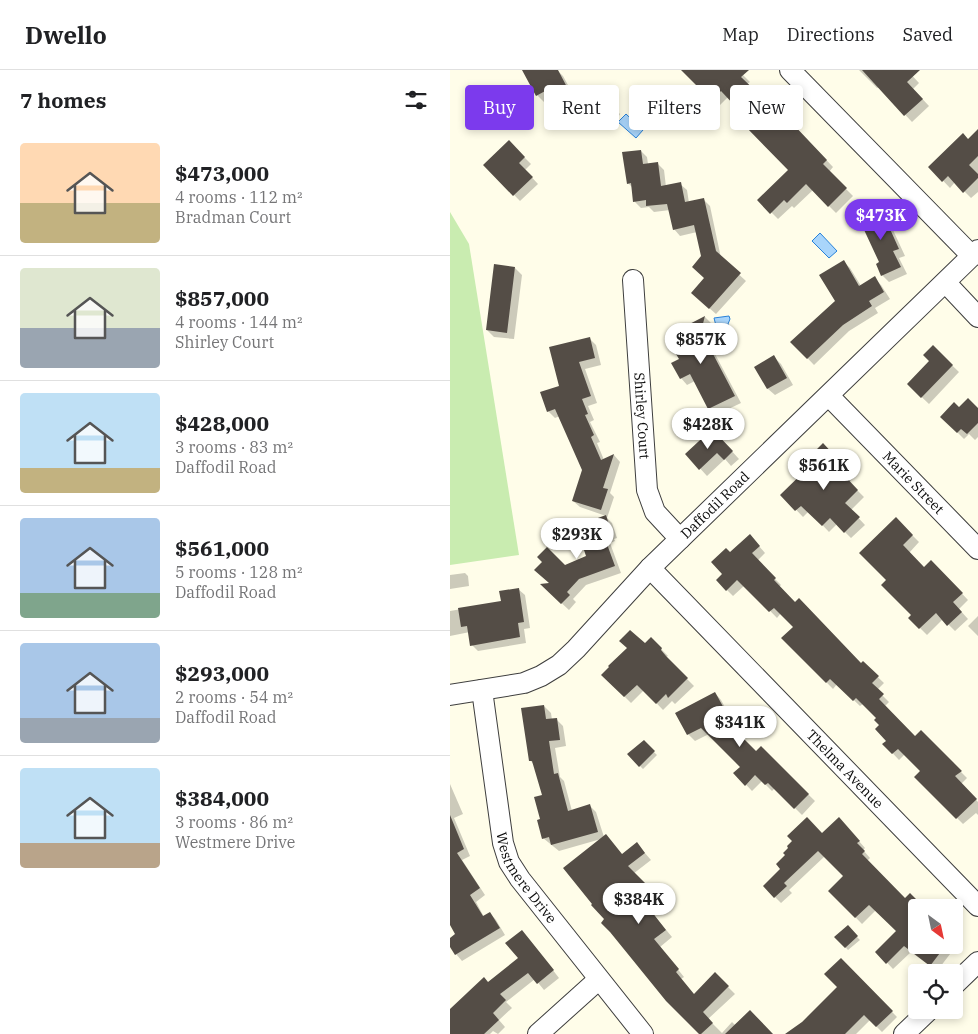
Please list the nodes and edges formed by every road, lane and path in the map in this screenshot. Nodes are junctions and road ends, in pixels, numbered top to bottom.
1 (790, 70) edge
2 (975, 253) edge
3 (633, 280) dead end
4 (946, 283) junction
5 (978, 317) edge
6 (829, 396) junction
7 (680, 540) junction
8 (978, 549) edge
9 (650, 568) junction
10 (482, 690) junction
11 (450, 695) edge
12 (978, 906) edge
13 (978, 962) edge
14 (963, 977) edge
15 (598, 980) junction
16 (919, 1019) edge
17 (538, 1034) edge
18 (643, 1034) edge
19 (904, 1034) edge

1 - 2 street
2 - 4 street, Daffodil Road
3 - 7 street, Shirley Court
4 - 5 street
4 - 6 street, Daffodil Road
6 - 7 street, Daffodil Road
6 - 8 street, Marie Street
7 - 9 street, Daffodil Road
9 - 10 street, Daffodil Road
9 - 12 street, Thelma Avenue
10 - 11 street, Daffodil Road
10 - 15 street, Westmere Drive
13 - 14 street
15 - 17 street
15 - 18 street, Westmere Drive
16 - 19 street

